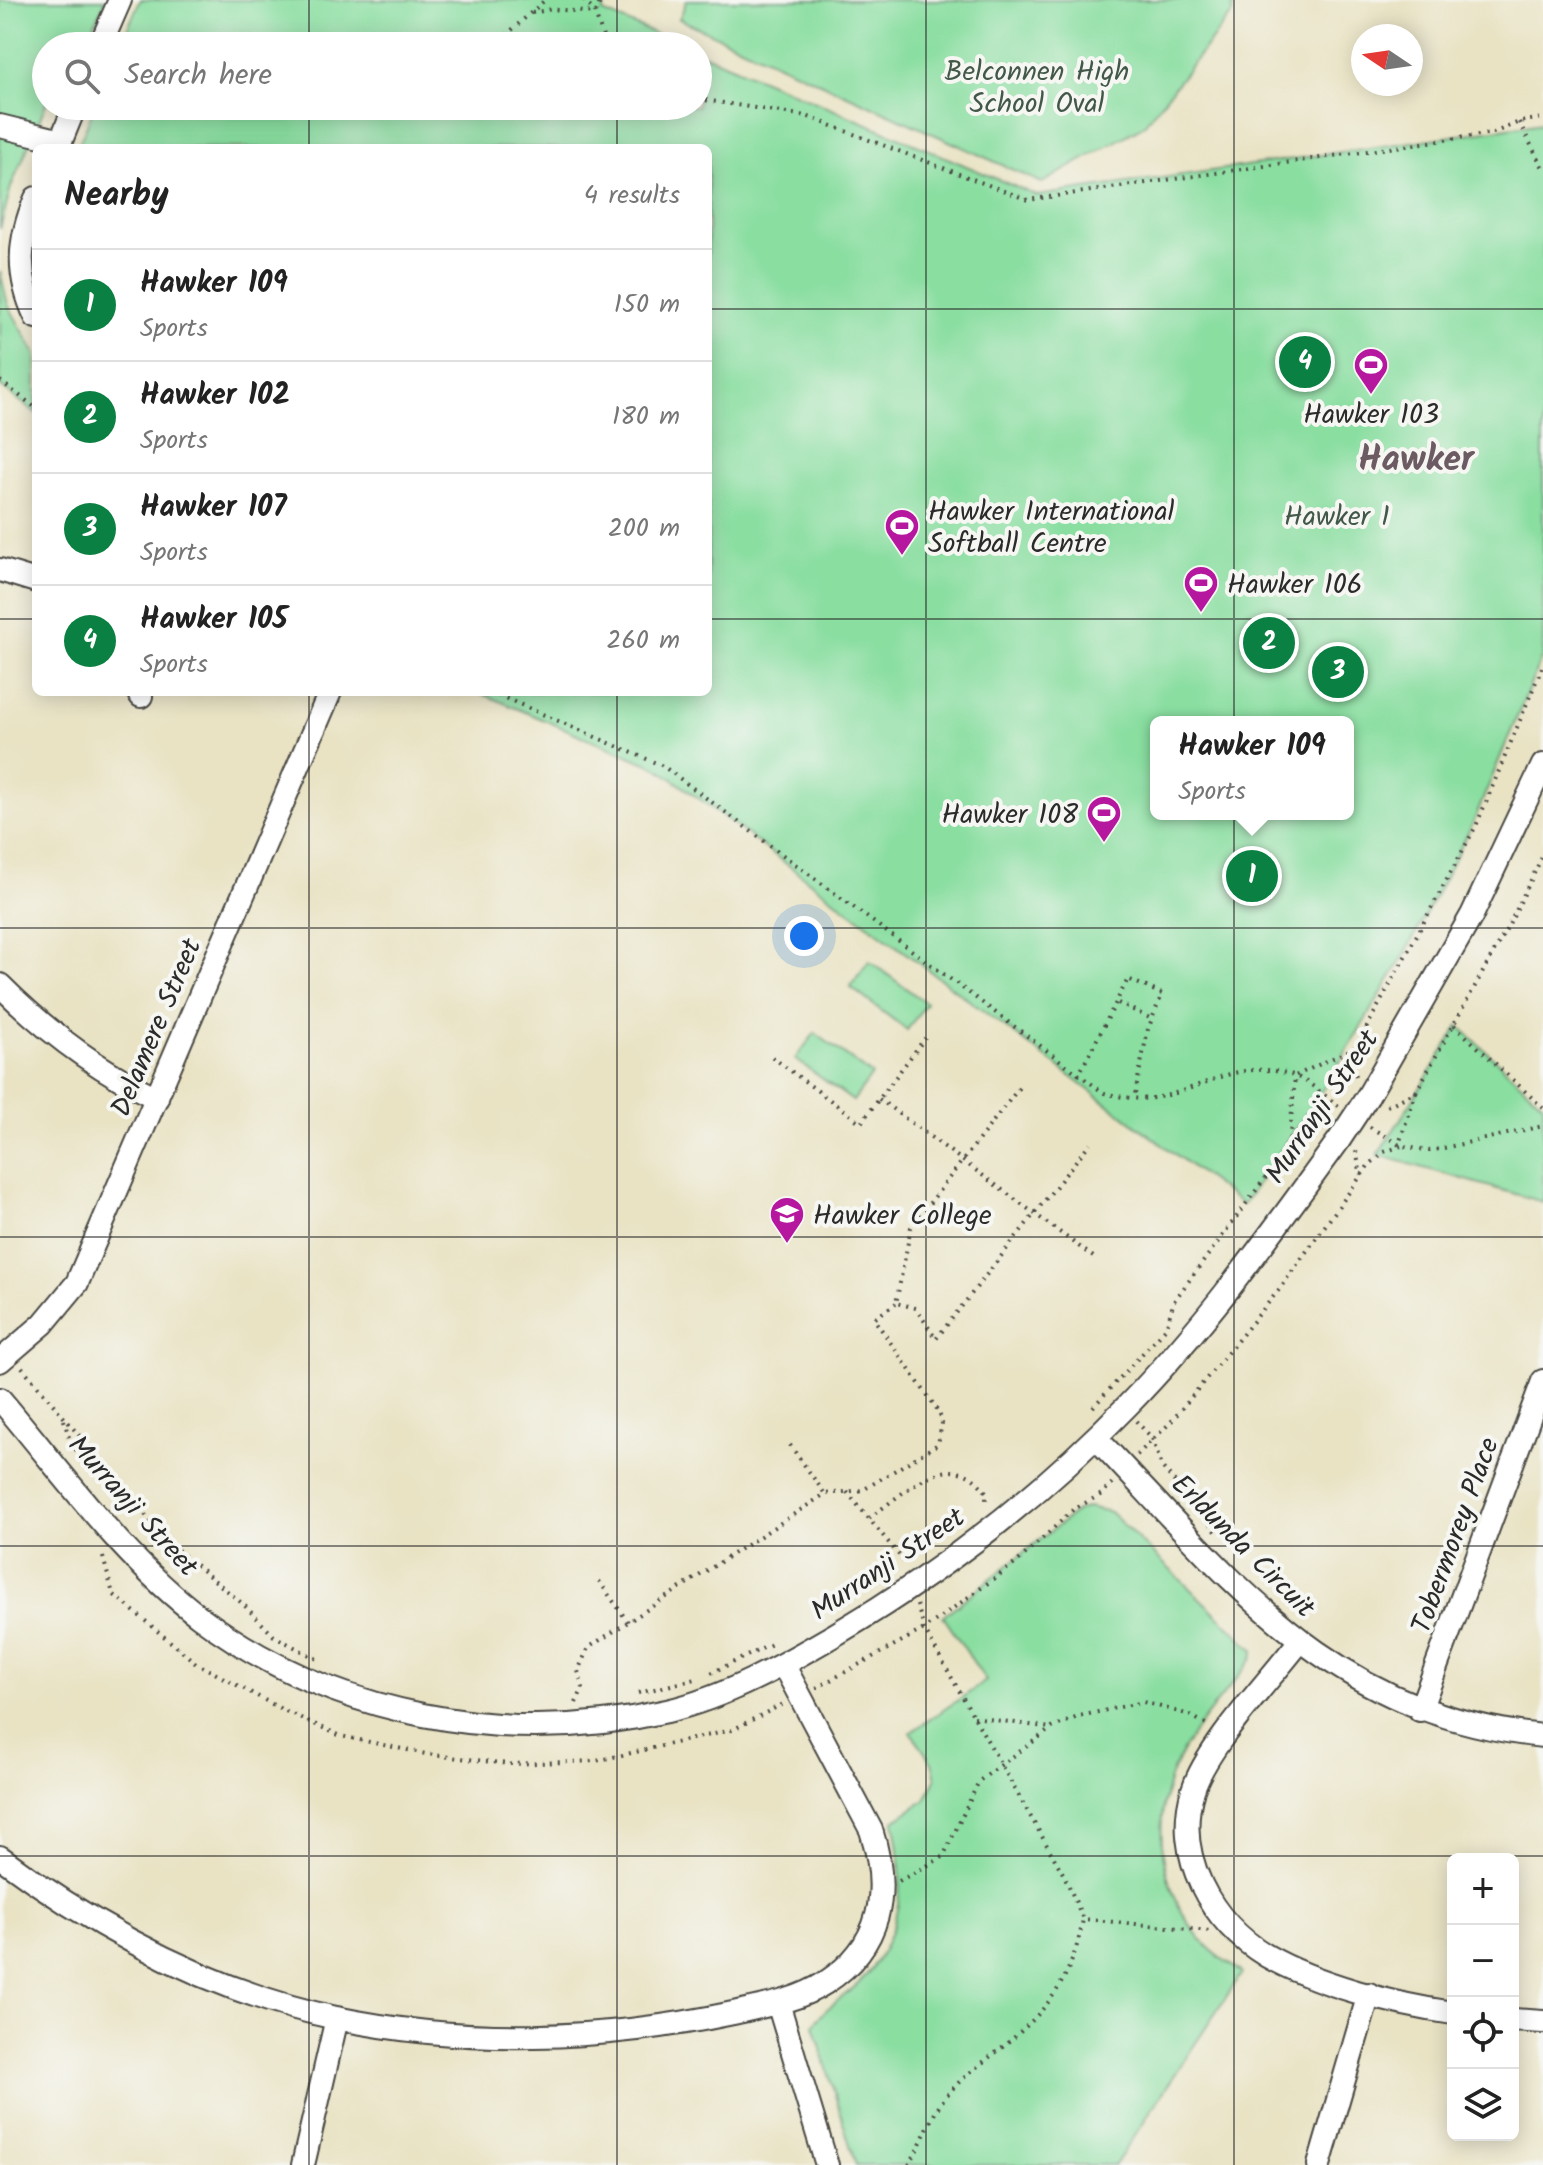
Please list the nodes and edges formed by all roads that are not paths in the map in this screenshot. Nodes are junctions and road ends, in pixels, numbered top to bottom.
1 (120, 0) edge
2 (106, 32) edge
3 (69, 120) edge
4 (0, 126) edge
5 (59, 144) edge
6 (32, 211) edge
7 (32, 306) edge
8 (0, 570) edge
9 (32, 580) edge
10 (328, 696) edge
11 (1543, 765) edge
12 (0, 985) edge
13 (157, 1098) junction
14 (5, 1357) edge
15 (1543, 1381) edge
16 (0, 1399) edge
17 (1096, 1438) junction
18 (1299, 1642) junction
19 (783, 1664) junction
20 (1420, 1710) junction
21 (1543, 1736) edge
22 (0, 1857) edge
23 (1369, 1994) junction
24 (778, 2003) junction
25 (1447, 2012) edge
26 (337, 2018) junction
27 (1519, 2020) edge
28 (1543, 2022) edge
29 (303, 2165) edge
30 (827, 2165) edge
31 (1319, 2165) edge

1 - 2 street
3 - 5 street
4 - 5 street
6 - 7 street
8 - 9 street
10 - 13 street, Delamere Street
11 - 17 street, Murranji Street, bridge
12 - 13 street
13 - 14 street, Delamere Street
15 - 20 street, Tobermorey Place
16 - 19 street, Murranji Street
17 - 18 street, Erldunda Circuit
17 - 19 street, Murranji Street
18 - 20 street, Erldunda Circuit
18 - 23 street
19 - 24 street
20 - 21 street, Erldunda Circuit
22 - 26 street
23 - 25 street
23 - 31 street
24 - 26 street
24 - 30 street
26 - 29 street
27 - 28 street

